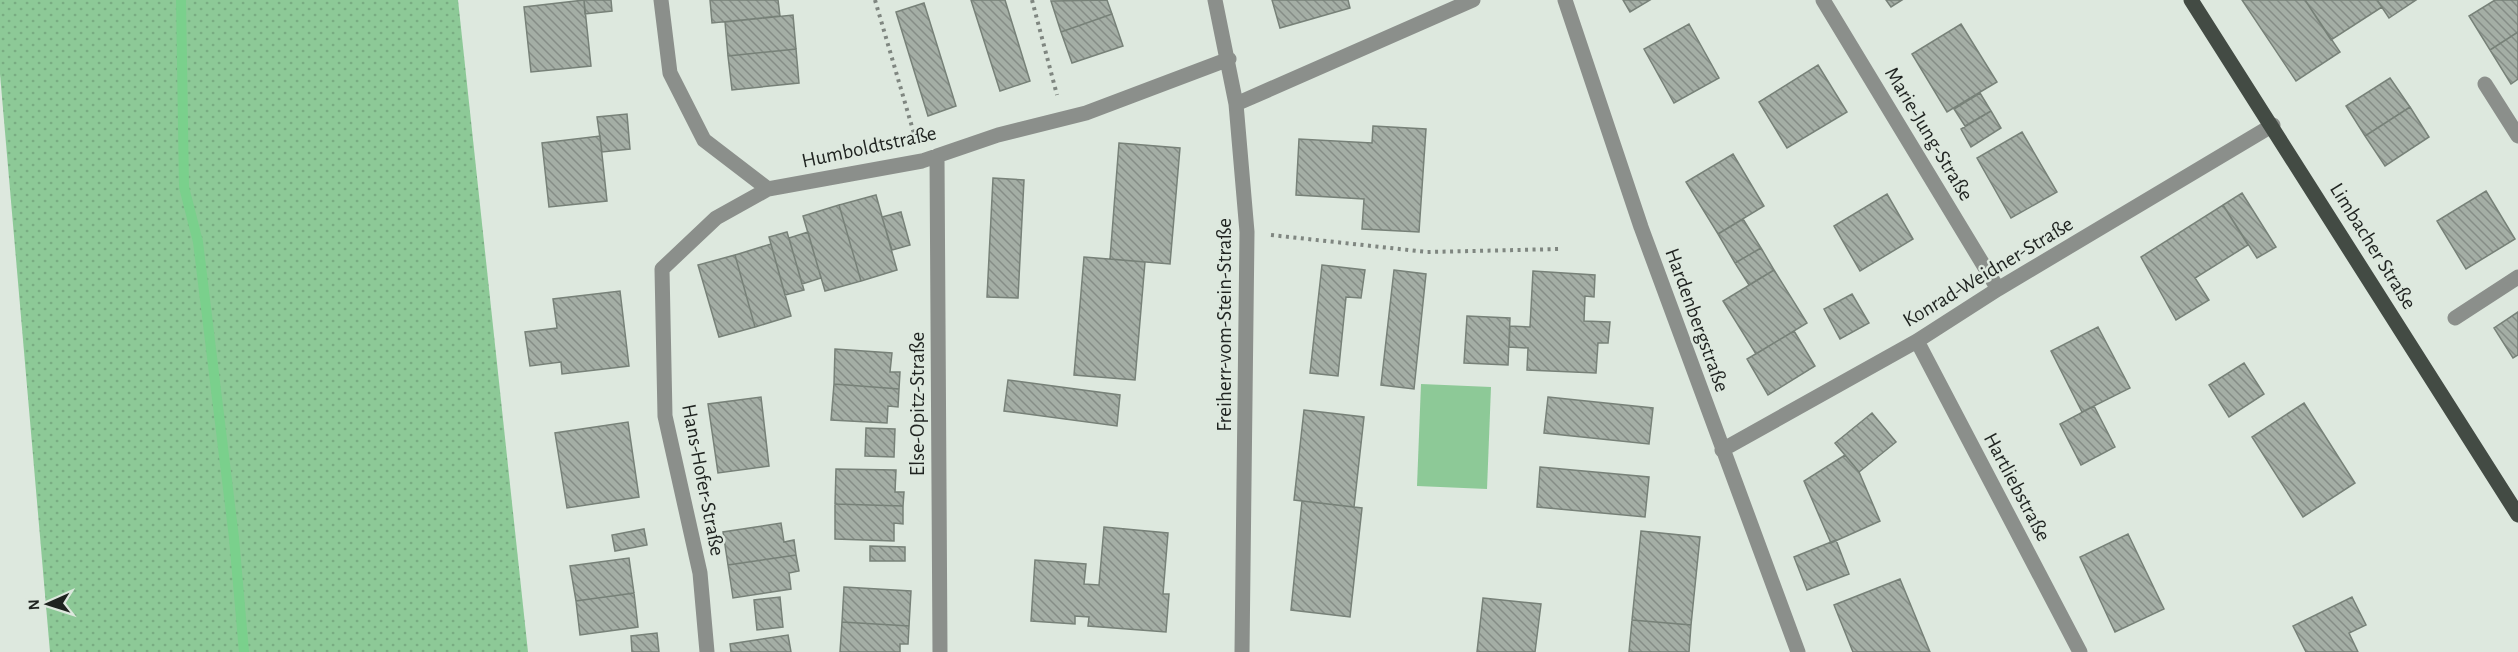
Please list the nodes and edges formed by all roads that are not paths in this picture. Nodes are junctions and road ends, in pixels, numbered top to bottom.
1 (661, 0) edge
2 (1215, 0) edge
3 (1473, 0) edge
4 (1565, 0) edge
5 (1823, 0) edge
6 (2191, 0) edge
7 (1229, 59) junction
8 (2485, 84) dead end
9 (1236, 105) junction
10 (2273, 125) junction
11 (2518, 136) edge
12 (937, 156) junction
13 (768, 189) junction
14 (2518, 277) edge
15 (1998, 289) junction
16 (2455, 318) dead end
17 (1917, 341) junction
18 (1722, 450) junction
19 (2518, 515) edge
20 (707, 652) edge
21 (940, 652) edge
22 (1242, 652) edge
23 (1798, 652) edge
24 (2080, 652) edge

1 - 13 street
2 - 7 street, Freiherr-vom-Stein-Straße
3 - 9 street
4 - 18 street, Hardenbergstraße
5 - 15 street, Marie-Jung-Straße
6 - 10 main road, Limbacher Straße
7 - 9 street, Freiherr-vom-Stein-Straße
7 - 12 street, Humboldtstraße
8 - 11 street
9 - 22 street, Freiherr-vom-Stein-Straße
10 - 15 street, Konrad-Weidner-Straße
10 - 19 main road, Limbacher Straße
12 - 13 street, Humboldtstraße
12 - 21 street, Else-Opitz-Straße
13 - 20 street, Hans-Hofer-Straße
14 - 16 street
15 - 17 street, Konrad-Weidner-Straße
17 - 18 street, Konrad-Weidner-Straße
17 - 24 street, Hartliebstraße
18 - 23 street, Hardenbergstraße

